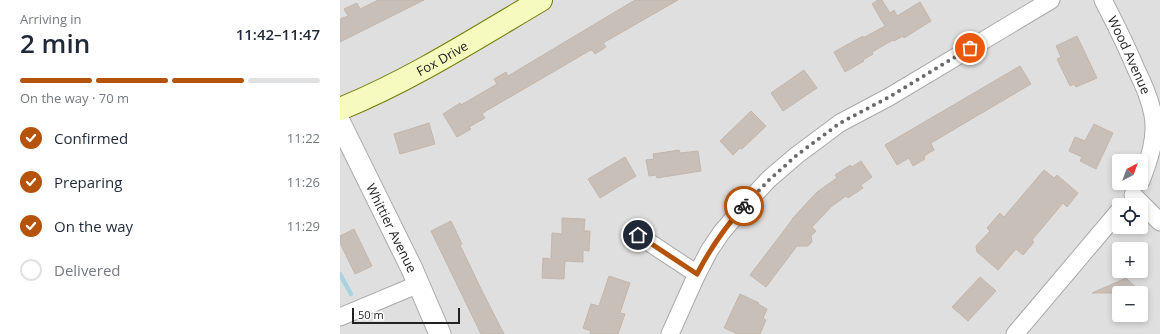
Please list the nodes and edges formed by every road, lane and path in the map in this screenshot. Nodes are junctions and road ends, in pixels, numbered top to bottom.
1 (541, 0) edge
2 (1051, 0) edge
3 (1103, 0) edge
4 (340, 109) edge
5 (340, 123) edge
6 (1134, 191) edge
7 (1112, 219) edge
8 (1160, 222) edge
9 (638, 235) dead end
10 (697, 274) junction
11 (419, 284) junction
12 (340, 317) edge
13 (440, 334) edge
14 (670, 334) edge
15 (1015, 334) edge

1 - 4 main road, Fox Drive
2 - 10 street
3 - 6 street, Wood Avenue
5 - 11 street, Whittier Avenue
6 - 8 street
7 - 15 street
9 - 10 street
10 - 14 street
11 - 12 street
11 - 13 street, Whittier Avenue

